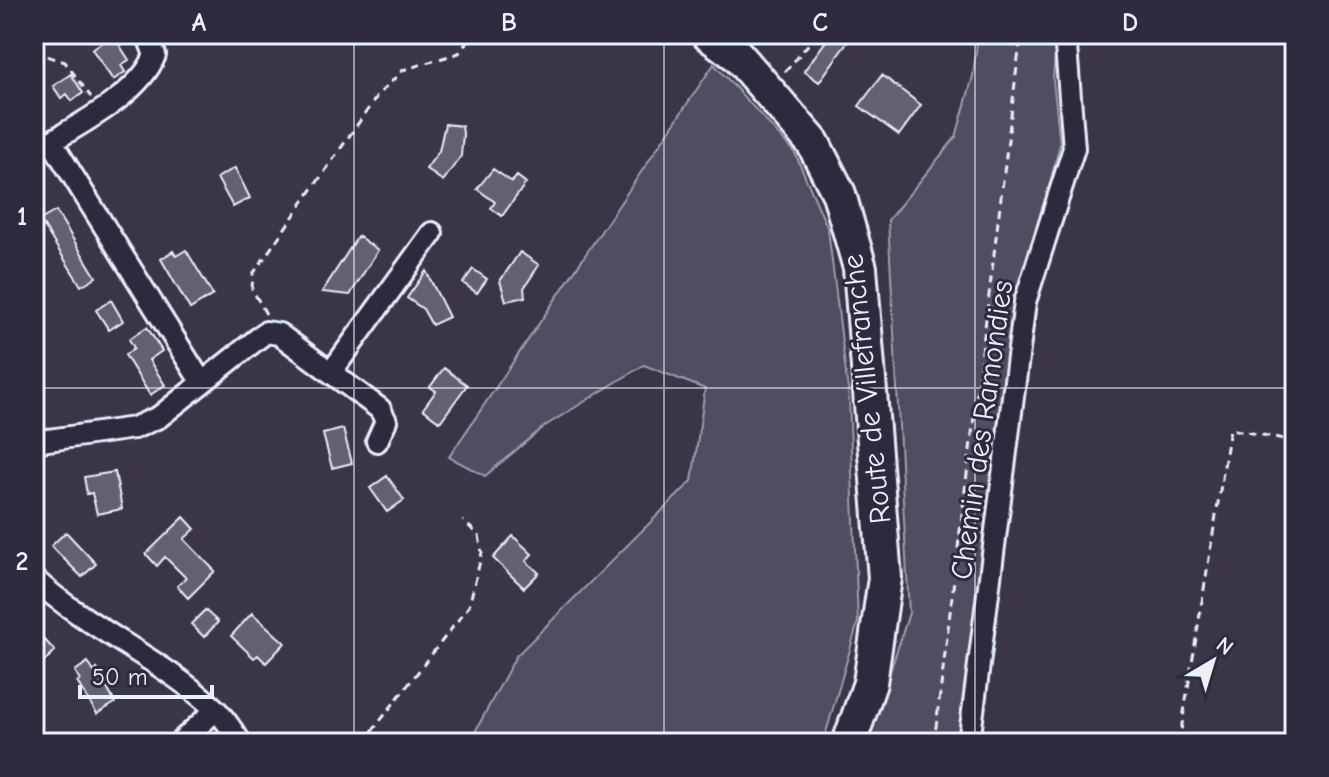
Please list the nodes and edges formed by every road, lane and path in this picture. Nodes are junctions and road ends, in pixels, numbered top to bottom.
1 (147, 34) edge
2 (473, 34) edge
3 (708, 34) edge
4 (817, 34) edge
5 (1021, 34) edge
6 (1065, 34) edge
7 (34, 52) edge
8 (766, 86) junction
9 (100, 109) junction
10 (43, 147) edge
11 (432, 233) dead end
12 (266, 332) junction
13 (332, 371) junction
14 (202, 383) junction
15 (377, 441) dead end
16 (1295, 441) edge
17 (34, 442) edge
18 (463, 521) dead end
19 (34, 579) edge
20 (216, 710) junction
21 (179, 743) edge
22 (241, 743) edge
23 (363, 743) edge
24 (849, 743) edge
25 (934, 743) edge
26 (969, 743) edge
27 (1179, 743) edge

1 - 9 street
2 - 12 path
3 - 8 main road, Route de Villefranche
4 - 8 path
5 - 25 path
6 - 26 street, Chemin des Ramondies
7 - 9 path
8 - 24 main road, Route de Villefranche
9 - 10 street
10 - 14 street
11 - 13 street
12 - 13 street
12 - 14 street
13 - 15 street
14 - 17 street
16 - 27 path
18 - 23 path
19 - 20 street
20 - 21 street
20 - 22 street

